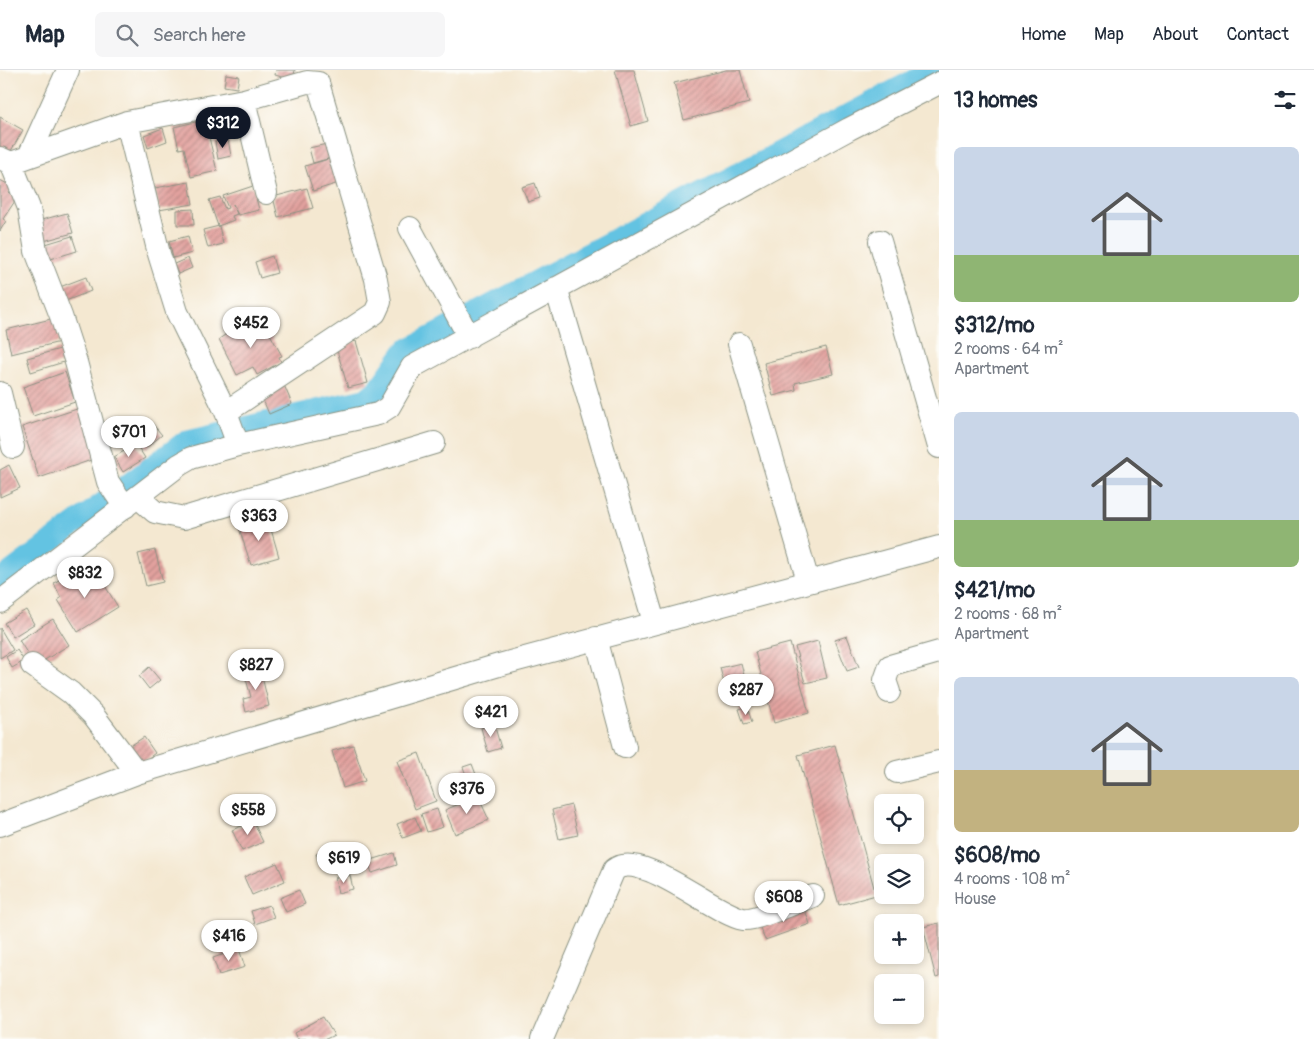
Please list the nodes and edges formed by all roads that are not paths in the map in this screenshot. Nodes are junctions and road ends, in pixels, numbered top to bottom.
1 (68, 70) edge
2 (939, 83) edge
3 (244, 100) junction
4 (127, 122) junction
5 (13, 159) edge
6 (266, 193) dead end
7 (410, 228) dead end
8 (880, 241) dead end
9 (556, 288) junction
10 (463, 325) junction
11 (739, 344) dead end
12 (0, 394) edge
13 (231, 429) junction
14 (434, 443) dead end
15 (13, 447) dead end
16 (939, 447) edge
17 (122, 496) junction
18 (939, 547) edge
19 (808, 581) junction
20 (0, 602) edge
21 (654, 622) junction
22 (596, 638) junction
23 (939, 652) edge
24 (32, 665) dead end
25 (889, 692) dead end
26 (625, 746) dead end
27 (939, 762) edge
28 (897, 772) dead end
29 (137, 773) junction
30 (0, 825) edge
31 (812, 896) dead end
32 (542, 1039) edge

1 - 5 street
2 - 9 street
3 - 4 street
3 - 6 street
3 - 13 street
4 - 5 street
4 - 13 street
5 - 17 street
7 - 10 street
8 - 16 street
9 - 10 street
9 - 21 street
10 - 13 street
11 - 19 street
12 - 15 street
13 - 17 street
14 - 17 street
17 - 20 street
18 - 19 street
19 - 21 street
21 - 22 street
22 - 26 street
22 - 29 street
23 - 25 street
24 - 29 street
27 - 28 street
29 - 30 street
31 - 32 street

